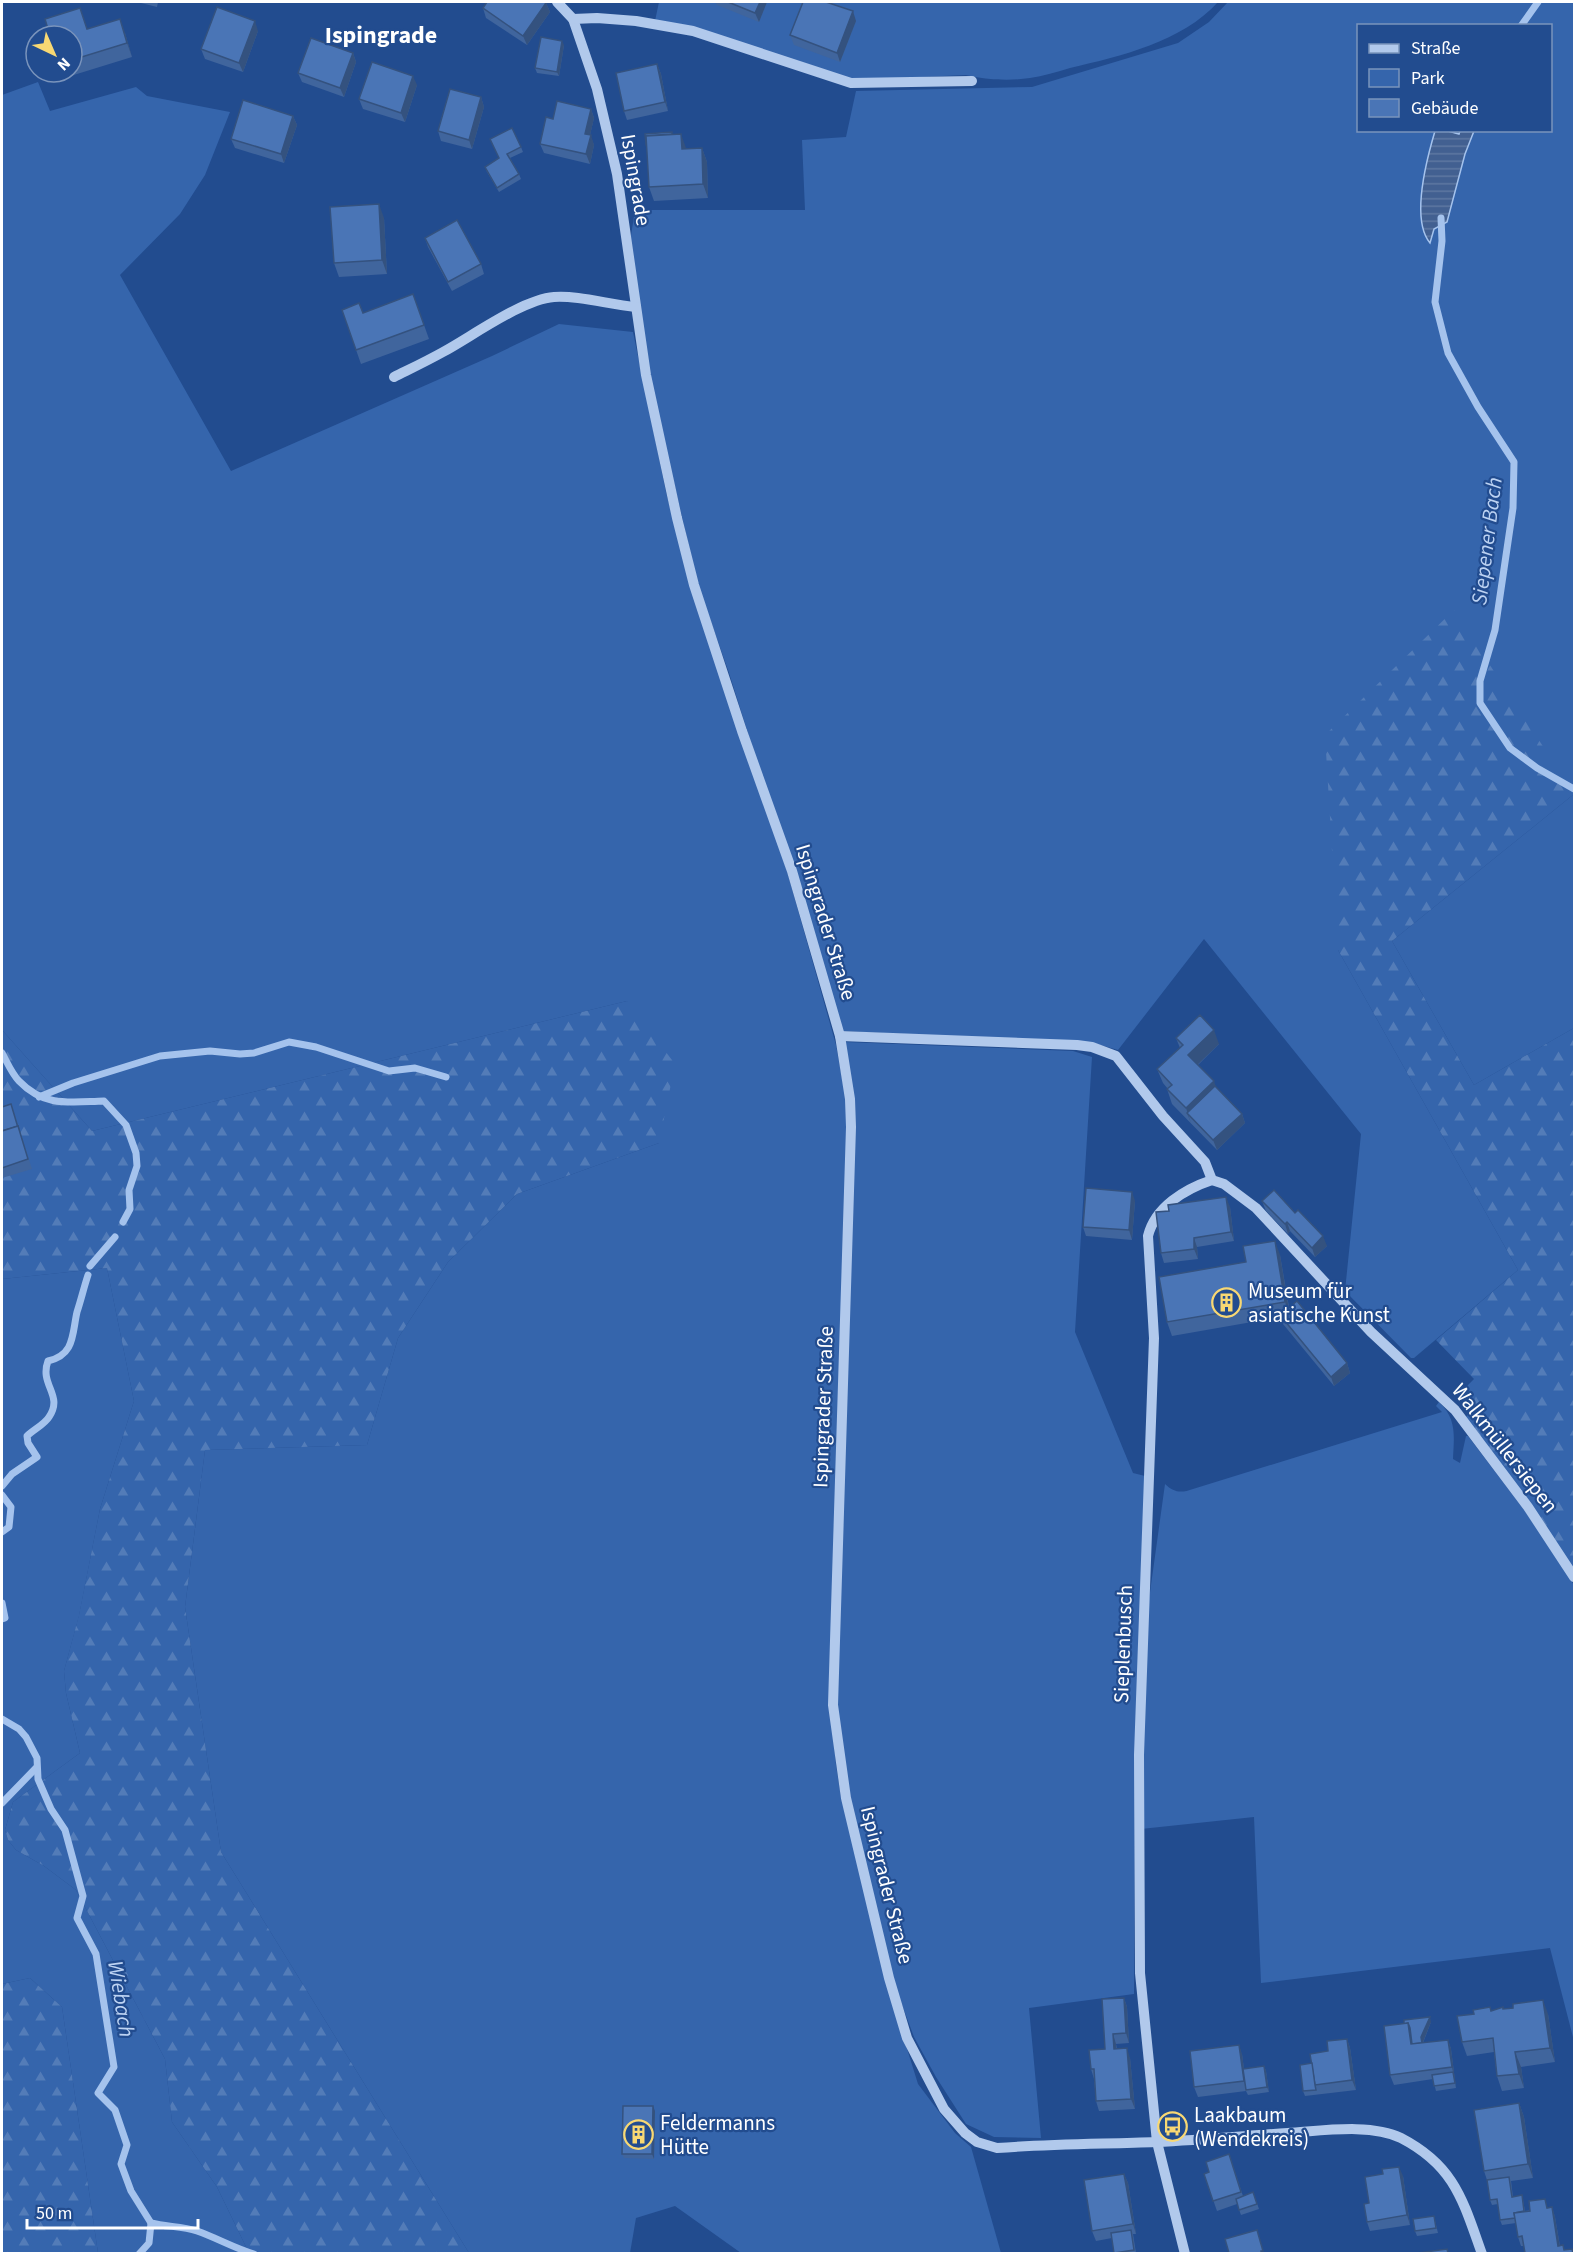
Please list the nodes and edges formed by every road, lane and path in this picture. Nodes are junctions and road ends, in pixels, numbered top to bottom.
1 (557, 2) edge
2 (573, 19) junction
3 (972, 81) dead end
4 (636, 307) junction
5 (646, 375) joint
6 (394, 377) dead end
7 (840, 1036) junction
8 (1212, 1180) junction
9 (1575, 1577) edge
10 (1157, 2142) junction
11 (1185, 2253) edge
12 (1482, 2253) edge

1 - 2 street, Ispingrade
2 - 3 street
2 - 4 street, Ispingrade
4 - 5 street, Ispingrade
4 - 6 street
5 - 7 street, Ispingrader Straße
7 - 8 street
7 - 10 street, Ispingrader Straße
8 - 9 street, Walkmüllersiepen
8 - 10 street, Sieplenbusch
10 - 11 street
10 - 12 street, Ispingrader Straße

